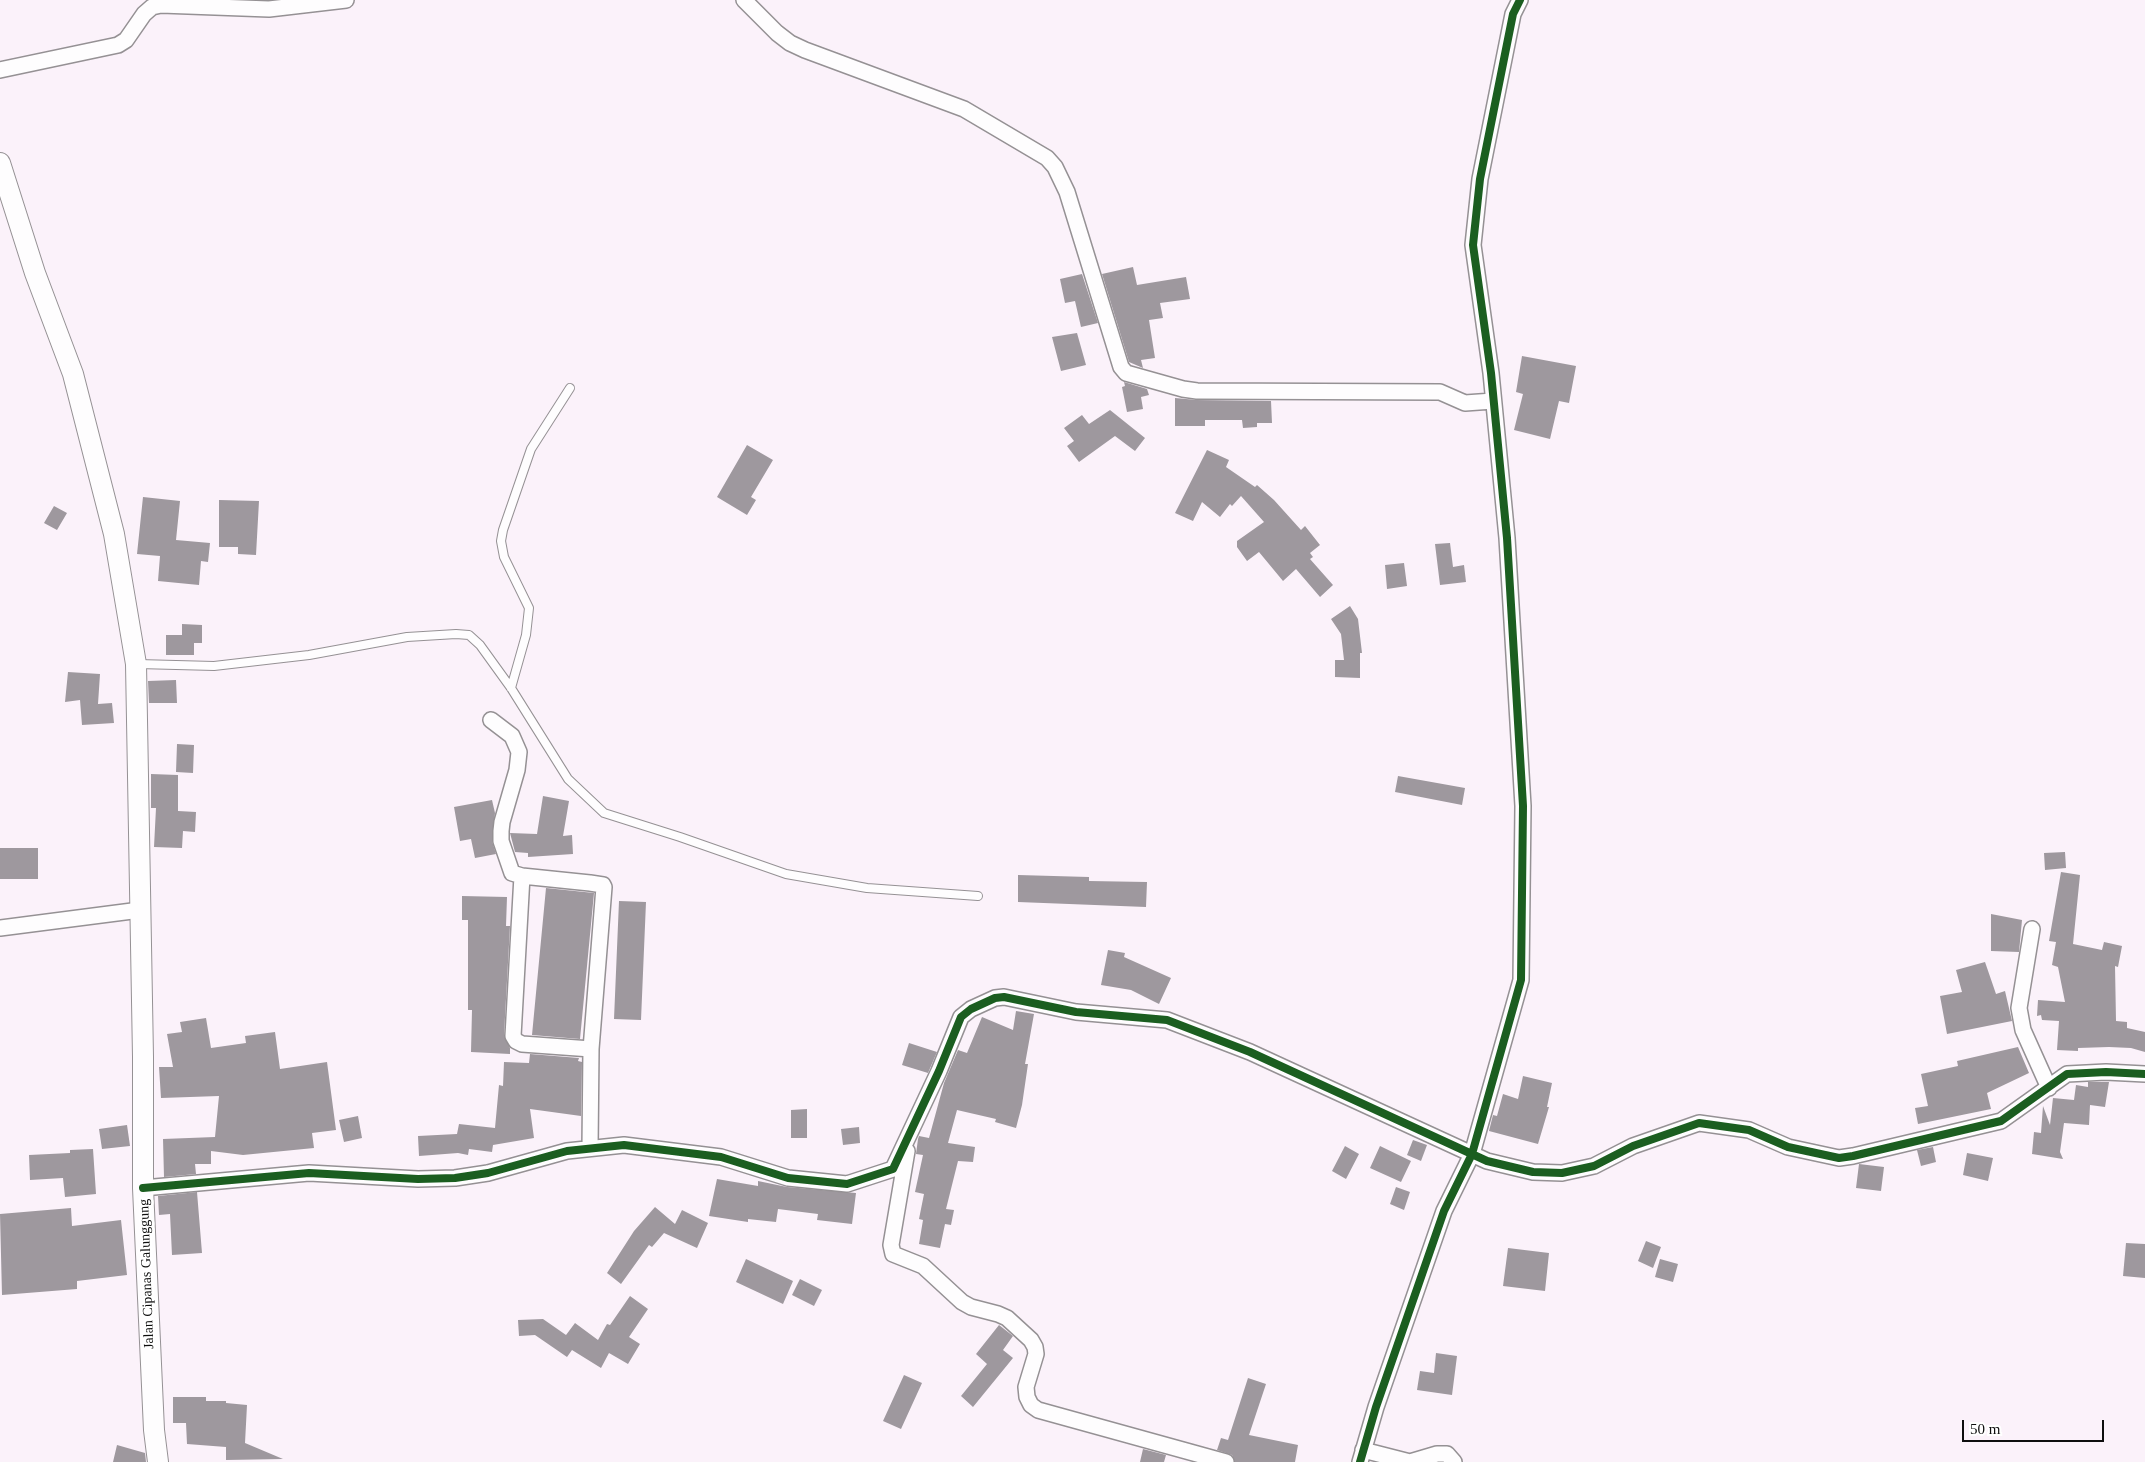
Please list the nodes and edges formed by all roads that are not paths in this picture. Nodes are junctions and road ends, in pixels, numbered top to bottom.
1 (346, 0) edge
2 (744, 0) edge
3 (1520, 0) edge
4 (4, 69) edge
5 (0, 163) edge
6 (570, 388) dead end
7 (1480, 402) junction
8 (136, 664) junction
9 (511, 688) junction
10 (491, 720) dead end
11 (522, 876) junction
12 (978, 896) dead end
13 (140, 910) junction
14 (0, 928) edge
15 (2032, 929) dead end
16 (591, 1049) junction
17 (2145, 1074) edge
18 (2049, 1088) junction
19 (910, 1134) junction
20 (590, 1148) junction
21 (1472, 1154) junction
22 (143, 1188) junction
23 (1362, 1456) edge
24 (158, 1462) edge
25 (1226, 1462) edge
26 (1454, 1462) edge

1 - 4 street
2 - 7 street
3 - 7 street
5 - 8 street, Jalan Cipanas Galunggung
6 - 9 lane
7 - 21 street
8 - 9 lane
8 - 13 street, Jalan Cipanas Galunggung
9 - 12 lane
10 - 11 street
11 - 16 street
11 - 16 street
13 - 14 street
13 - 22 street, Jalan Cipanas Galunggung
15 - 18 street
16 - 20 street
17 - 18 street
18 - 21 street
19 - 20 street
19 - 21 street
19 - 25 street
20 - 22 street
21 - 23 street
22 - 24 street, Jalan Cipanas Galunggung
23 - 26 street

